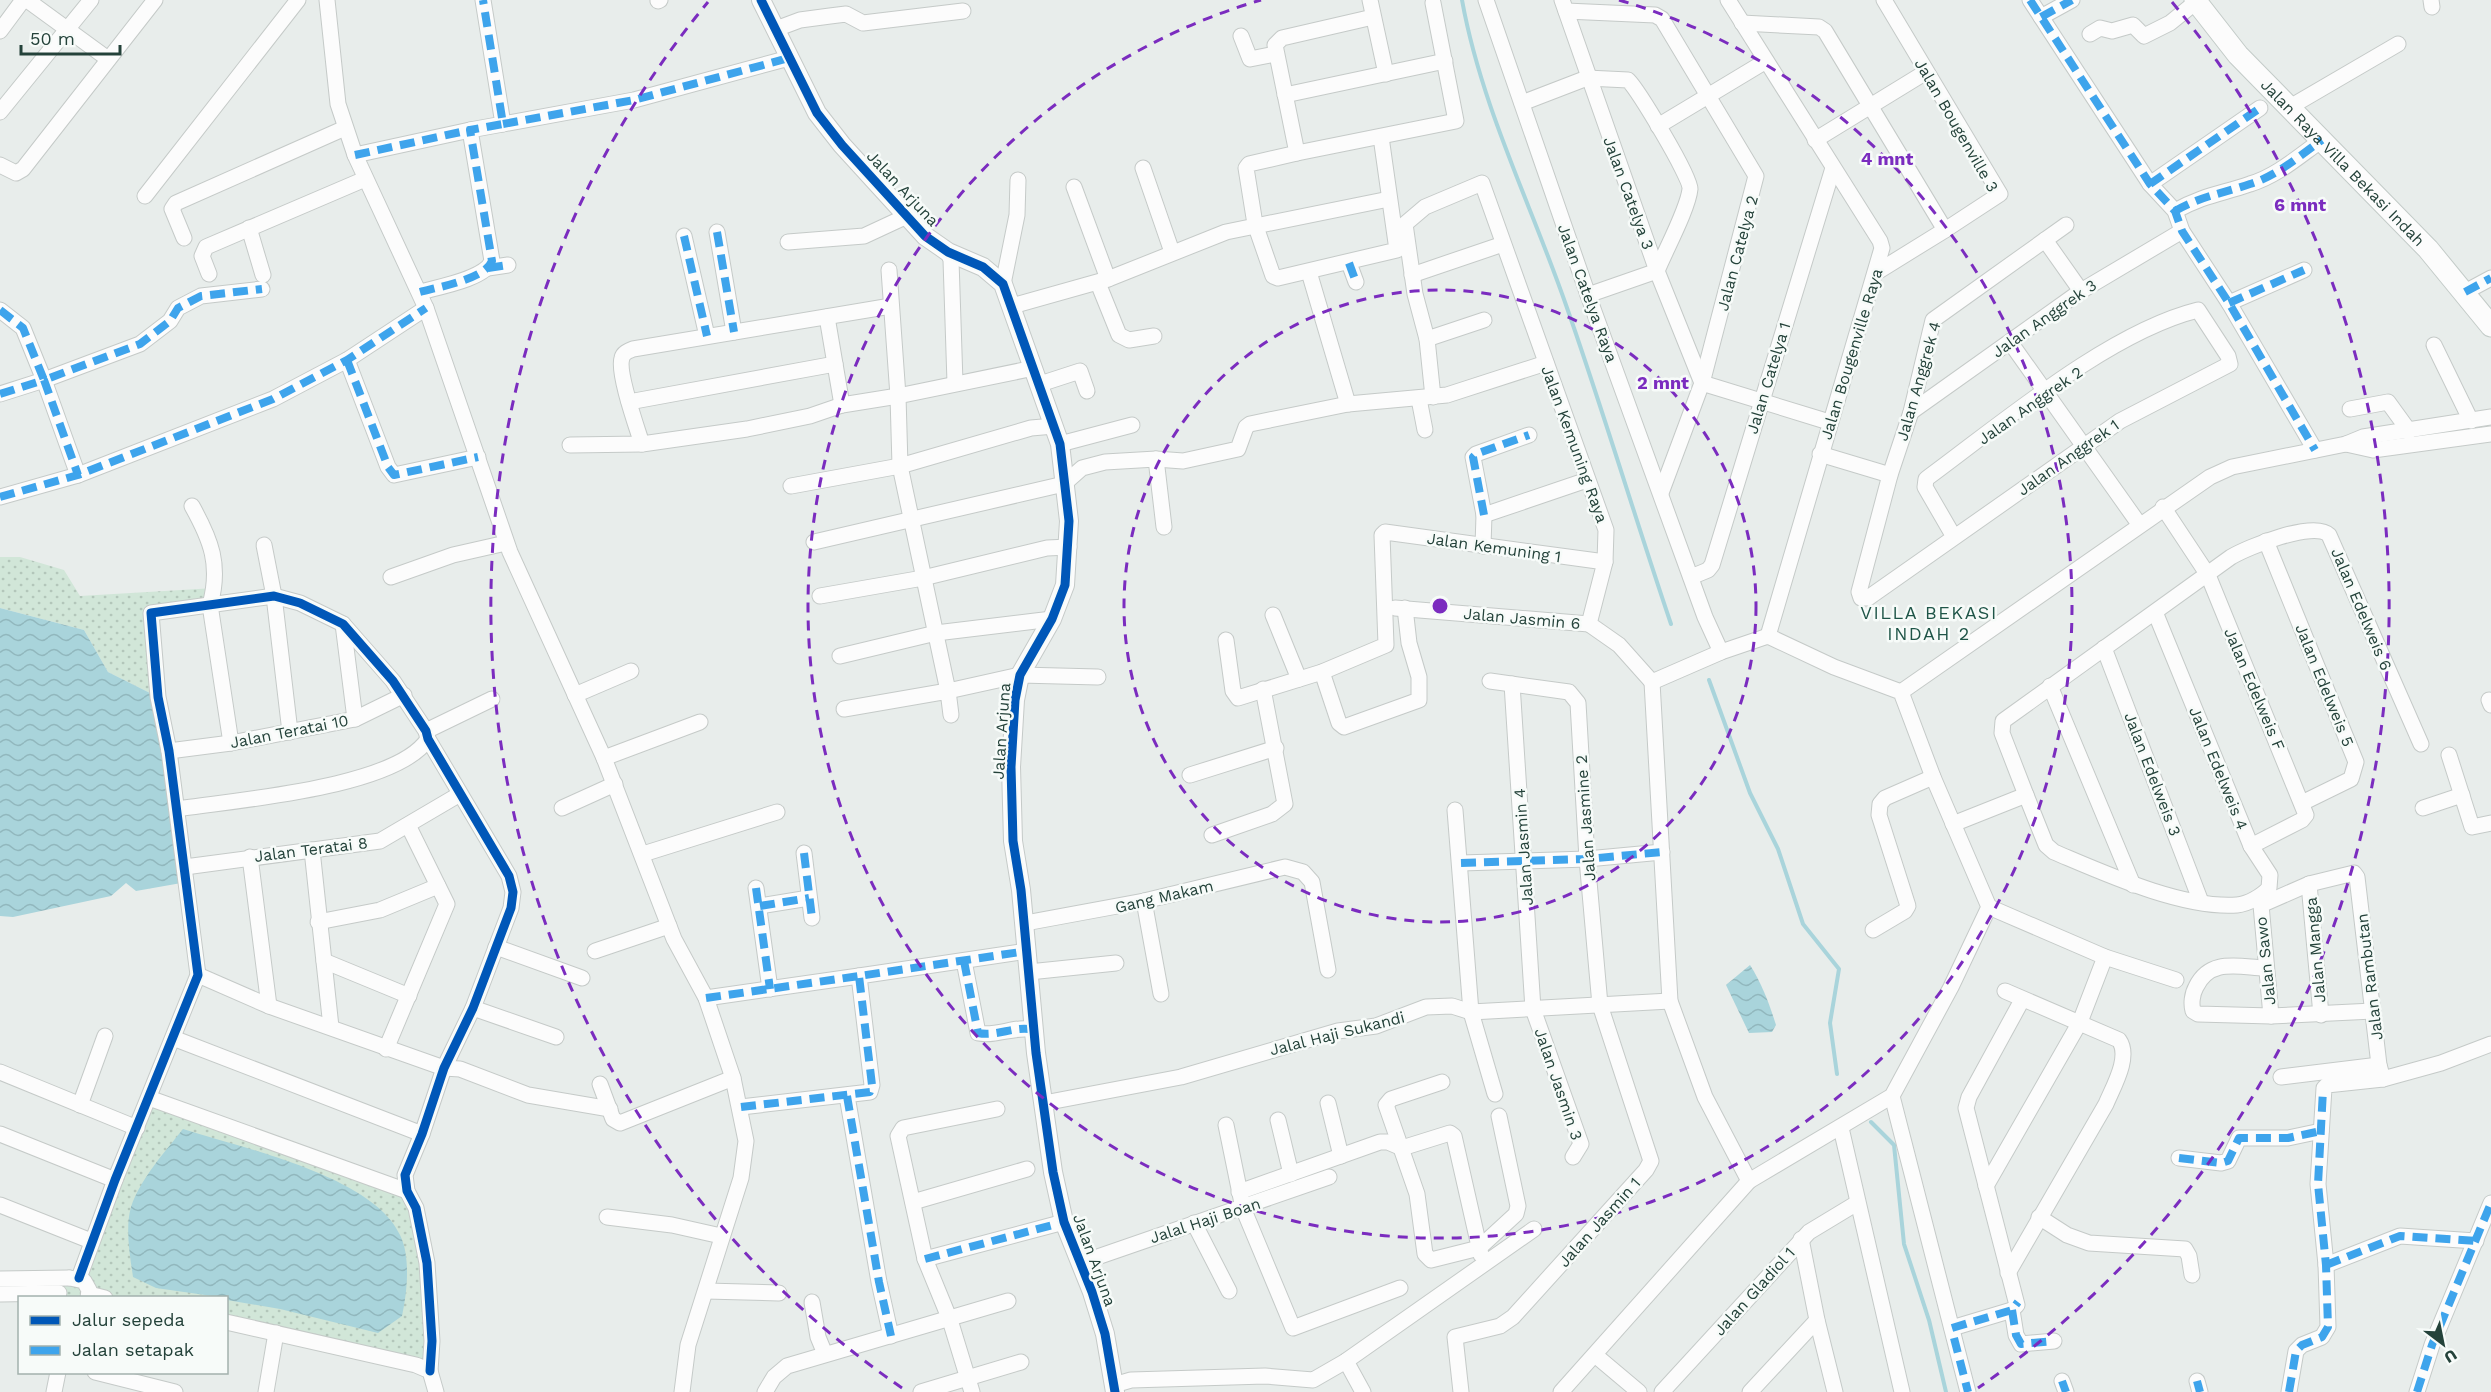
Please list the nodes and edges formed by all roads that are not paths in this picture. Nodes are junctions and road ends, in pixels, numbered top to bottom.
1 (25, 0) edge
2 (92, 0) edge
3 (155, 0) edge
4 (298, 0) edge
5 (327, 0) edge
6 (483, 0) edge
7 (761, 0) edge
8 (1370, 0) edge
9 (1486, 0) edge
10 (1728, 0) edge
11 (1884, 0) edge
12 (2030, 0) edge
13 (2072, 0) edge
14 (2195, 1) edge
15 (1433, 3) dead end
16 (1564, 6) edge
17 (963, 11) dead end
18 (1373, 17) junction
19 (2041, 17) junction
20 (1742, 22) junction
21 (776, 29) junction
22 (68, 30) junction
23 (0, 31) edge
24 (2090, 34) dead end
25 (1241, 36) dead end
26 (2398, 44) dead end
27 (1275, 54) junction
28 (789, 58) junction
29 (108, 59) junction
30 (1445, 61) junction
31 (1766, 61) junction
32 (1926, 72) junction
33 (1386, 74) junction
34 (1587, 78) junction
35 (1285, 95) junction
36 (1708, 97) junction
37 (1522, 103) junction
38 (1871, 106) junction
39 (2290, 107) junction
40 (2260, 108) dead end
41 (0, 112) edge
42 (503, 124) junction
43 (1658, 126) junction
44 (345, 128) junction
45 (470, 130) junction
46 (1381, 137) junction
47 (1815, 140) junction
48 (2322, 140) junction
49 (1297, 153) junction
50 (355, 155) junction
51 (0, 165) edge
52 (1143, 168) dead end
53 (1833, 168) junction
54 (365, 179) junction
55 (1018, 180) dead end
56 (2150, 184) junction
57 (1074, 188) dead end
58 (145, 196) dead end
59 (1389, 199) junction
60 (2175, 211) junction
61 (907, 216) junction
62 (1255, 224) junction
63 (2066, 225) dead end
64 (249, 228) junction
65 (1945, 230) junction
66 (2182, 231) junction
67 (717, 232) dead end
68 (684, 236) dead end
69 (184, 238) dead end
70 (2045, 240) junction
71 (788, 242) dead end
72 (1503, 244) junction
73 (948, 252) junction
74 (1172, 252) junction
75 (1349, 263) junction
76 (508, 265) dead end
77 (488, 268) junction
78 (889, 270) dead end
79 (2304, 270) dead end
80 (1657, 271) junction
81 (1309, 272) junction
82 (1877, 272) junction
83 (209, 274) dead end
84 (1412, 275) junction
85 (2491, 278) edge
86 (1103, 281) junction
87 (1356, 282) dead end
88 (1003, 284) junction
89 (2081, 291) junction
90 (420, 292) junction
91 (2465, 292) junction
92 (1588, 295) junction
93 (2229, 303) junction
94 (891, 306) junction
95 (1012, 306) junction
96 (426, 308) junction
97 (0, 310) edge
98 (2198, 310) joint
99 (827, 317) junction
100 (1484, 320) dead end
101 (2491, 326) edge
102 (734, 332) junction
103 (707, 336) junction
104 (1154, 336) dead end
105 (1427, 339) junction
106 (2010, 342) junction
107 (2434, 345) dead end
108 (347, 360) junction
109 (1546, 363) junction
110 (835, 364) junction
111 (1037, 376) junction
112 (44, 380) junction
113 (955, 383) junction
114 (1702, 383) junction
115 (1088, 392) dead end
116 (2045, 392) junction
117 (0, 394) edge
118 (898, 396) junction
119 (1426, 398) junction
120 (629, 402) junction
121 (1760, 402) junction
122 (1348, 404) junction
123 (842, 405) junction
124 (2350, 409) dead end
125 (1911, 412) junction
126 (2491, 417) edge
127 (2471, 421) junction
128 (1829, 422) junction
129 (1132, 425) dead end
130 (1054, 426) junction
131 (1425, 430) dead end
132 (2409, 431) junction
133 (2491, 434) edge
134 (1529, 435) dead end
135 (642, 444) junction
136 (1060, 444) junction
137 (2346, 444) junction
138 (570, 445) dead end
139 (2083, 446) junction
140 (2315, 450) junction
141 (1820, 454) junction
142 (478, 457) junction
143 (1156, 459) junction
144 (900, 466) junction
145 (78, 475) junction
146 (1890, 475) junction
147 (1587, 480) junction
148 (1064, 484) junction
149 (791, 486) dead end
150 (1661, 493) junction
151 (0, 497) edge
152 (192, 506) dead end
153 (2163, 507) junction
154 (1484, 515) junction
155 (911, 521) junction
156 (2139, 524) junction
157 (1164, 527) dead end
158 (1954, 537) junction
159 (2266, 541) junction
160 (814, 542) dead end
161 (506, 543) junction
162 (264, 545) dead end
163 (1483, 546) junction
164 (1069, 547) junction
165 (1605, 562) junction
166 (2208, 575) junction
167 (391, 577) dead end
168 (1691, 577) junction
169 (923, 578) junction
170 (274, 596) junction
171 (820, 596) dead end
172 (1862, 598) joint
173 (210, 605) junction
174 (1383, 608) junction
175 (1405, 608) junction
176 (2155, 612) junction
177 (1273, 615) dead end
178 (1052, 619) junction
179 (343, 624) junction
180 (1589, 624) junction
181 (936, 633) junction
182 (1768, 636) junction
183 (1226, 640) dead end
184 (1409, 643) junction
185 (1386, 645) junction
186 (2104, 648) junction
187 (1721, 651) junction
188 (840, 656) dead end
189 (631, 671) dead end
190 (1322, 672) junction
191 (1020, 675) junction
192 (1098, 677) dead end
193 (1299, 679) junction
194 (1490, 681) dead end
195 (1652, 682) junction
196 (1512, 684) junction
197 (2050, 686) junction
198 (1263, 689) junction
199 (948, 691) junction
200 (1901, 692) junction
201 (404, 695) junction
202 (574, 695) junction
203 (492, 699) dead end
204 (844, 709) dead end
205 (951, 715) dead end
206 (355, 719) junction
207 (700, 722) dead end
208 (290, 732) junction
209 (427, 735) junction
210 (231, 743) junction
211 (2421, 744) dead end
212 (1276, 748) junction
213 (169, 751) junction
214 (2449, 755) dead end
215 (604, 758) junction
216 (1190, 775) dead end
217 (1934, 777) junction
218 (615, 784) junction
219 (460, 794) junction
220 (2026, 795) junction
221 (2462, 795) junction
222 (2302, 803) junction
223 (562, 808) dead end
224 (2423, 808) dead end
225 (177, 809) junction
226 (1455, 810) dead end
227 (777, 812) dead end
228 (2491, 823) edge
229 (1953, 824) junction
230 (408, 825) junction
231 (1212, 835) dead end
232 (2251, 846) junction
233 (312, 850) junction
234 (1662, 852) junction
235 (804, 853) dead end
236 (643, 854) junction
237 (249, 857) junction
238 (1587, 859) junction
239 (1524, 861) junction
240 (1461, 863) junction
241 (185, 867) junction
242 (2309, 884) junction
243 (2133, 885) junction
244 (438, 886) junction
245 (756, 888) dead end
246 (809, 898) junction
247 (1144, 902) junction
248 (2201, 902) junction
249 (760, 906) junction
250 (1989, 907) junction
251 (812, 918) dead end
252 (318, 922) junction
253 (1024, 923) junction
254 (669, 926) junction
255 (1873, 930) dead end
256 (496, 947) junction
257 (595, 951) dead end
258 (1027, 951) junction
259 (2105, 957) junction
260 (324, 961) junction
261 (964, 961) junction
262 (1116, 963) dead end
263 (2265, 968) junction
264 (1328, 970) dead end
265 (1029, 972) junction
266 (198, 975) junction
267 (859, 976) junction
268 (582, 978) dead end
269 (2176, 980) dead end
270 (770, 989) junction
271 (2005, 991) dead end
272 (1161, 994) dead end
273 (409, 996) junction
274 (706, 998) junction
275 (2022, 1000) junction
276 (1670, 1001) junction
277 (1599, 1005) junction
278 (269, 1006) junction
279 (473, 1008) junction
280 (1533, 1010) junction
281 (2373, 1011) junction
282 (1471, 1012) junction
283 (2321, 1015) junction
284 (2271, 1016) junction
285 (2080, 1022) junction
286 (331, 1028) junction
287 (1034, 1030) junction
288 (105, 1036) dead end
289 (556, 1037) dead end
290 (173, 1038) junction
291 (2491, 1044) edge
292 (386, 1048) junction
293 (444, 1068) junction
294 (0, 1072) edge
295 (2381, 1072) junction
296 (2281, 1077) dead end
297 (733, 1078) junction
298 (1442, 1082) dead end
299 (600, 1084) dead end
300 (1495, 1094) dead end
301 (847, 1096) junction
302 (1892, 1096) junction
303 (149, 1098) junction
304 (1044, 1103) junction
305 (1328, 1103) dead end
306 (80, 1105) junction
307 (741, 1107) junction
308 (610, 1109) junction
309 (997, 1109) dead end
310 (1499, 1116) dead end
311 (1278, 1120) dead end
312 (1226, 1125) dead end
313 (137, 1128) junction
314 (1841, 1128) junction
315 (2321, 1131) junction
316 (0, 1134) edge
317 (422, 1134) junction
318 (1402, 1148) junction
319 (1341, 1156) junction
320 (1573, 1157) dead end
321 (2179, 1158) dead end
322 (1027, 1169) dead end
323 (1291, 1174) junction
324 (1329, 1177) dead end
325 (114, 1180) junction
326 (1749, 1181) junction
327 (1986, 1186) junction
328 (407, 1191) junction
329 (1239, 1192) junction
330 (913, 1202) junction
331 (1857, 1203) junction
332 (2491, 1203) edge
333 (0, 1205) edge
334 (1243, 1208) junction
335 (607, 1217) dead end
336 (2039, 1217) junction
337 (1064, 1222) junction
338 (1194, 1223) junction
339 (1534, 1228) dead end
340 (721, 1236) junction
341 (1801, 1239) junction
342 (91, 1241) junction
343 (2476, 1241) junction
344 (1482, 1256) junction
345 (925, 1259) junction
346 (1080, 1263) junction
347 (2326, 1265) junction
348 (2008, 1273) junction
349 (2192, 1275) dead end
350 (74, 1278) junction
351 (0, 1279) edge
352 (1400, 1288) dead end
353 (706, 1291) junction
354 (1229, 1291) dead end
355 (779, 1293) dead end
356 (0, 1294) edge
357 (60, 1295) edge
358 (88, 1296) edge
359 (1008, 1301) dead end
360 (812, 1302) dead end
361 (2012, 1310) junction
362 (950, 1320) junction
363 (1817, 1320) junction
364 (228, 1322) edge
365 (1952, 1328) junction
366 (276, 1333) junction
367 (891, 1336) junction
368 (2054, 1341) dead end
369 (825, 1354) junction
370 (1595, 1355) junction
371 (1346, 1361) junction
372 (1021, 1362) dead end
373 (430, 1371) junction
374 (58, 1374) edge
375 (103, 1374) edge
376 (970, 1385) edge
377 (1316, 1386) edge
378 (1114, 1389) edge
379 (54, 1392) edge
380 (175, 1392) edge
381 (266, 1392) edge
382 (436, 1392) edge
383 (682, 1392) edge
384 (765, 1392) edge
385 (921, 1392) edge
386 (1363, 1392) edge
387 (1461, 1392) edge
388 (1561, 1392) edge
389 (1639, 1392) edge
390 (1662, 1392) edge
391 (1750, 1392) edge
392 (1835, 1392) edge
393 (1902, 1392) edge
394 (1968, 1392) edge
395 (2289, 1392) edge
396 (2417, 1392) edge

1 - 22 street
1 - 23 street
2 - 22 street
3 - 29 street
4 - 58 street
5 - 44 street
6 - 42 street
7 - 21 street, Jalan Arjuna
8 - 18 street
9 - 37 street, Jalan Catelya Raya
10 - 20 street, Jalan Bougenville Raya
11 - 32 street, Jalan Bougenville 3
12 - 19 street
13 - 19 street
14 - 24 street
14 - 39 main road, Jalan Raya Villa Bekasi Indah
15 - 30 street
16 - 34 street, Jalan Catelya 3
16 - 36 street, Jalan Catelya 2
17 - 21 street
18 - 27 street
18 - 33 street
19 - 56 street
20 - 31 street, Jalan Bougenville Raya
20 - 38 street
21 - 28 street, Jalan Arjuna
22 - 29 street
22 - 41 street
25 - 27 street
26 - 39 street
27 - 35 street
28 - 42 street
28 - 61 street, Jalan Arjuna
29 - 51 street
30 - 33 street
30 - 46 street
31 - 36 street
31 - 47 street, Jalan Bougenville Raya
32 - 38 street
32 - 65 street, Jalan Bougenville 3
33 - 35 street
34 - 37 street
34 - 43 street
34 - 80 street, Jalan Catelya 3
35 - 49 street
36 - 43 street
36 - 114 street, Jalan Catelya 2
37 - 92 street, Jalan Catelya Raya
38 - 47 street
38 - 65 street
39 - 48 main road, Jalan Raya Villa Bekasi Indah
40 - 56 street
42 - 45 street
43 - 80 street
44 - 50 street
44 - 69 street
45 - 50 street
45 - 77 street
46 - 49 street
46 - 59 street
47 - 53 street, Jalan Bougenville Raya
48 - 60 street
48 - 91 main road, Jalan Raya Villa Bekasi Indah
49 - 62 street
50 - 54 street
52 - 74 street
53 - 82 street, Jalan Bougenville Raya
53 - 121 street, Jalan Catelya 1
54 - 64 street
54 - 90 street
55 - 88 street
56 - 60 street
57 - 86 street
59 - 62 street
59 - 75 street
60 - 66 street
61 - 71 street
61 - 73 street, Jalan Arjuna
62 - 74 street
62 - 81 street
63 - 70 street, Jalan Anggrek 4
64 - 83 street
64 - 112 street
65 - 82 street, Jalan Bougenville 3
66 - 89 street, Jalan Anggrek 3
66 - 93 street
67 - 102 street
68 - 103 street
70 - 89 street
70 - 125 street, Jalan Anggrek 4
72 - 84 street
72 - 84 street, Jalan Kemuning Raya
72 - 109 street, Jalan Kemuning Raya
73 - 88 street, Jalan Arjuna
73 - 113 street
74 - 86 street
75 - 81 street
75 - 87 street
76 - 77 street
77 - 90 street
78 - 94 street
79 - 93 street
80 - 92 street
80 - 114 street, Jalan Catelya 3
81 - 122 street
82 - 128 street, Jalan Bougenville Raya
84 - 105 street
85 - 91 street
86 - 95 street
86 - 104 street
88 - 95 street, Jalan Arjuna
89 - 106 street, Jalan Anggrek 3
90 - 96 street
91 - 101 main road, Jalan Raya Villa Bekasi Indah
92 - 150 street, Jalan Catelya Raya
93 - 140 street
94 - 99 street
94 - 118 street
95 - 111 street, Jalan Arjuna
96 - 108 street
96 - 142 street
97 - 112 street
98 - 116 street, Jalan Anggrek 2
98 - 139 street, Jalan Anggrek 1
99 - 102 street
99 - 110 street
100 - 105 street
102 - 103 street
103 - 120 street
105 - 119 street
106 - 116 street
106 - 125 street, Jalan Anggrek 3
107 - 127 street
108 - 142 street
108 - 145 street
109 - 119 street
109 - 147 street, Jalan Kemuning Raya
110 - 120 street
110 - 123 street
111 - 113 street
111 - 115 street
111 - 130 street, Jalan Arjuna
112 - 117 street
112 - 145 street
113 - 118 street
114 - 121 street
114 - 150 street, Jalan Catelya 2
116 - 139 street
116 - 158 street, Jalan Anggrek 2
118 - 123 street
118 - 144 street
119 - 122 street
119 - 131 street
120 - 135 street
121 - 128 street
121 - 168 street, Jalan Catelya 1
122 - 143 street
123 - 135 street
124 - 132 street
125 - 146 street, Jalan Anggrek 4
126 - 127 street
127 - 132 street
128 - 141 street, Jalan Bougenville Raya
129 - 136 street
130 - 136 street, Jalan Arjuna
130 - 144 street
132 - 137 street
133 - 137 street
134 - 154 street
135 - 138 street
136 - 148 street, Jalan Arjuna
137 - 140 street
139 - 156 street
139 - 158 street, Jalan Anggrek 1
140 - 153 street
141 - 146 street
141 - 182 street, Jalan Bougenville Raya
142 - 161 street
143 - 148 street
143 - 157 street
144 - 149 street
144 - 155 street
145 - 151 street
146 - 172 street, Jalan Anggrek 4
147 - 154 street
147 - 165 street, Jalan Kemuning Raya
148 - 155 street
148 - 164 street, Jalan Arjuna
150 - 168 street, Jalan Catelya Raya
152 - 173 street
153 - 156 street
153 - 166 street, Jalan Edelweis F
154 - 163 street
155 - 160 street
155 - 169 street
156 - 200 street
158 - 172 street, Jalan Anggrek 1
159 - 166 street, Jalan Edelweis 6
159 - 211 street, Jalan Edelweis 6
159 - 222 street, Jalan Edelweis 5
161 - 167 street
161 - 202 street
162 - 170 street
163 - 165 street, Jalan Kemuning 1
163 - 174 street, Jalan Kemuning 1
164 - 169 street
164 - 178 street, Jalan Arjuna
165 - 180 street, Jalan Kemuning Raya
166 - 176 street, Jalan Edelweis 6
166 - 222 street, Jalan Edelweis F
168 - 187 street, Jalan Catelya Raya
169 - 171 street
169 - 181 street
170 - 173 street
170 - 179 street
170 - 208 street
173 - 210 street
173 - 213 street
174 - 175 street, Jalan Jasmin 6
174 - 185 street
175 - 180 street, Jalan Jasmin 6
175 - 184 street
176 - 186 street, Jalan Edelweis 6
176 - 232 street, Jalan Edelweis 4
177 - 193 street
178 - 181 street
178 - 191 street, Jalan Arjuna
179 - 201 street
179 - 206 street
180 - 195 street
181 - 188 street
181 - 199 street
182 - 187 street
182 - 200 street
183 - 198 street
184 - 185 street
184 - 190 street
185 - 190 street
186 - 197 street, Jalan Edelweis 6
186 - 248 street, Jalan Edelweis 3
187 - 195 street
189 - 202 street
190 - 193 street
191 - 192 street
191 - 199 street
191 - 253 street, Jalan Arjuna
193 - 198 street
194 - 196 street, Jalan Jasmine 2
195 - 234 street
196 - 238 street, Jalan Jasmine 2
196 - 239 street, Jalan Jasmin 4
197 - 220 street, Jalan Edelweis 6
197 - 243 street
198 - 212 street
199 - 204 street
199 - 205 street
200 - 217 street
201 - 206 street, Jalan Teratai 10
201 - 209 street
202 - 215 street
203 - 209 street
206 - 208 street, Jalan Teratai 10
207 - 215 street
208 - 210 street, Jalan Teratai 10
209 - 219 street
209 - 225 street
210 - 213 street, Jalan Teratai 10
212 - 216 street
212 - 231 street
213 - 225 street
214 - 221 street
215 - 218 street
217 - 229 street
217 - 255 street
218 - 223 street
218 - 236 street
219 - 230 street, Jalan Teratai 8
219 - 256 street
220 - 229 street
220 - 243 street
221 - 224 street
221 - 228 street
222 - 232 street
225 - 241 street
226 - 240 street
227 - 236 street
229 - 250 street
230 - 233 street, Jalan Teratai 8
230 - 244 street
232 - 248 street, Jalan Edelweis 4
233 - 237 street, Jalan Teratai 8
233 - 252 street
234 - 238 street
234 - 276 street
235 - 246 street
236 - 254 street
237 - 241 street, Jalan Teratai 8
237 - 278 street
238 - 239 street
238 - 277 street, Jalan Jasmine 2
239 - 240 street
239 - 280 street, Jalan Jasmin 4
240 - 282 street
241 - 266 street
242 - 263 street, Jalan Sawo
242 - 281 street, Jalan Rambutan
242 - 283 street, Jalan Mangga
243 - 248 street
244 - 252 street
244 - 273 street
245 - 249 street
246 - 249 street
246 - 251 street
247 - 253 street, Gang Makam
247 - 264 street, Gang Makam
247 - 272 street
249 - 270 street
250 - 259 street
250 - 302 street
252 - 260 street
253 - 258 street, Jalan Arjuna
254 - 257 street
254 - 274 street
256 - 268 street
256 - 279 street
258 - 261 street
258 - 265 street, Jalan Arjuna
259 - 269 street
259 - 285 street
260 - 273 street
260 - 286 street
261 - 267 street
261 - 287 street
262 - 265 street
263 - 284 street, Jalan Sawo
263 - 284 street
265 - 287 street, Jalan Arjuna
266 - 278 street
266 - 290 street
267 - 270 street
267 - 301 street
270 - 274 street
271 - 275 street
273 - 292 street
274 - 297 street
275 - 285 street
275 - 327 street
276 - 277 street, Jalal Haji Sukandi
276 - 326 street
277 - 280 street, Jalal Haji Sukandi
277 - 387 street, Jalan Jasmin 1
278 - 286 street
279 - 289 street
279 - 293 street
280 - 282 street, Jalal Haji Sukandi
280 - 320 street, Jalan Jasmin 3
281 - 283 street
281 - 295 street, Jalan Rambutan
282 - 300 street
282 - 304 street, Jalal Haji Sukandi
283 - 284 street
285 - 327 street
285 - 336 street
286 - 292 street
287 - 304 street, Jalan Arjuna
288 - 306 street
290 - 303 street
290 - 317 street
291 - 295 street
292 - 293 street
293 - 308 street
293 - 317 street
294 - 306 street
295 - 296 street
295 - 315 street
297 - 307 street
297 - 308 street
298 - 318 street
299 - 308 street
301 - 307 street
301 - 367 street
302 - 314 street
302 - 365 street
303 - 313 street
303 - 328 street
304 - 337 street, Jalan Arjuna
305 - 319 street
306 - 313 street
307 - 340 street
309 - 330 street
310 - 344 street
311 - 323 street
312 - 329 street
313 - 325 street
314 - 326 street
314 - 331 street
315 - 321 street
315 - 347 street
316 - 325 street
317 - 328 street
318 - 319 street
318 - 344 street
318 - 344 street
319 - 323 street
322 - 330 street
323 - 329 street
324 - 334 street, Jalal Haji Boan
325 - 342 street
326 - 370 street
327 - 348 street
328 - 373 street
329 - 334 street
330 - 345 street
331 - 341 street, Jalan Gladiol 1
331 - 393 street
332 - 343 street
333 - 342 street
334 - 338 street, Jalal Haji Boan
334 - 352 street
335 - 340 street
336 - 348 street
336 - 349 street
337 - 345 street
337 - 346 street, Jalan Arjuna
338 - 346 street, Jalal Haji Boan
338 - 354 street
339 - 344 street
340 - 353 street
341 - 363 street
341 - 390 street, Jalan Gladiol 1
342 - 350 street
343 - 347 street
343 - 396 street
344 - 371 street
345 - 362 street
346 - 378 street, Jalan Arjuna
347 - 395 street
348 - 361 street
350 - 351 street
350 - 357 street
350 - 358 street
353 - 355 street
353 - 383 street
356 - 357 street
359 - 362 street
360 - 369 street
361 - 365 street
361 - 368 street
362 - 367 street
362 - 376 street
363 - 391 street
363 - 392 street
364 - 366 street
365 - 394 street
366 - 373 street
366 - 381 street
367 - 369 street
369 - 384 street
370 - 388 street
370 - 389 street
371 - 377 street
371 - 386 street
372 - 376 street
373 - 382 street
374 - 379 street
375 - 380 street
376 - 385 street
377 - 378 street

